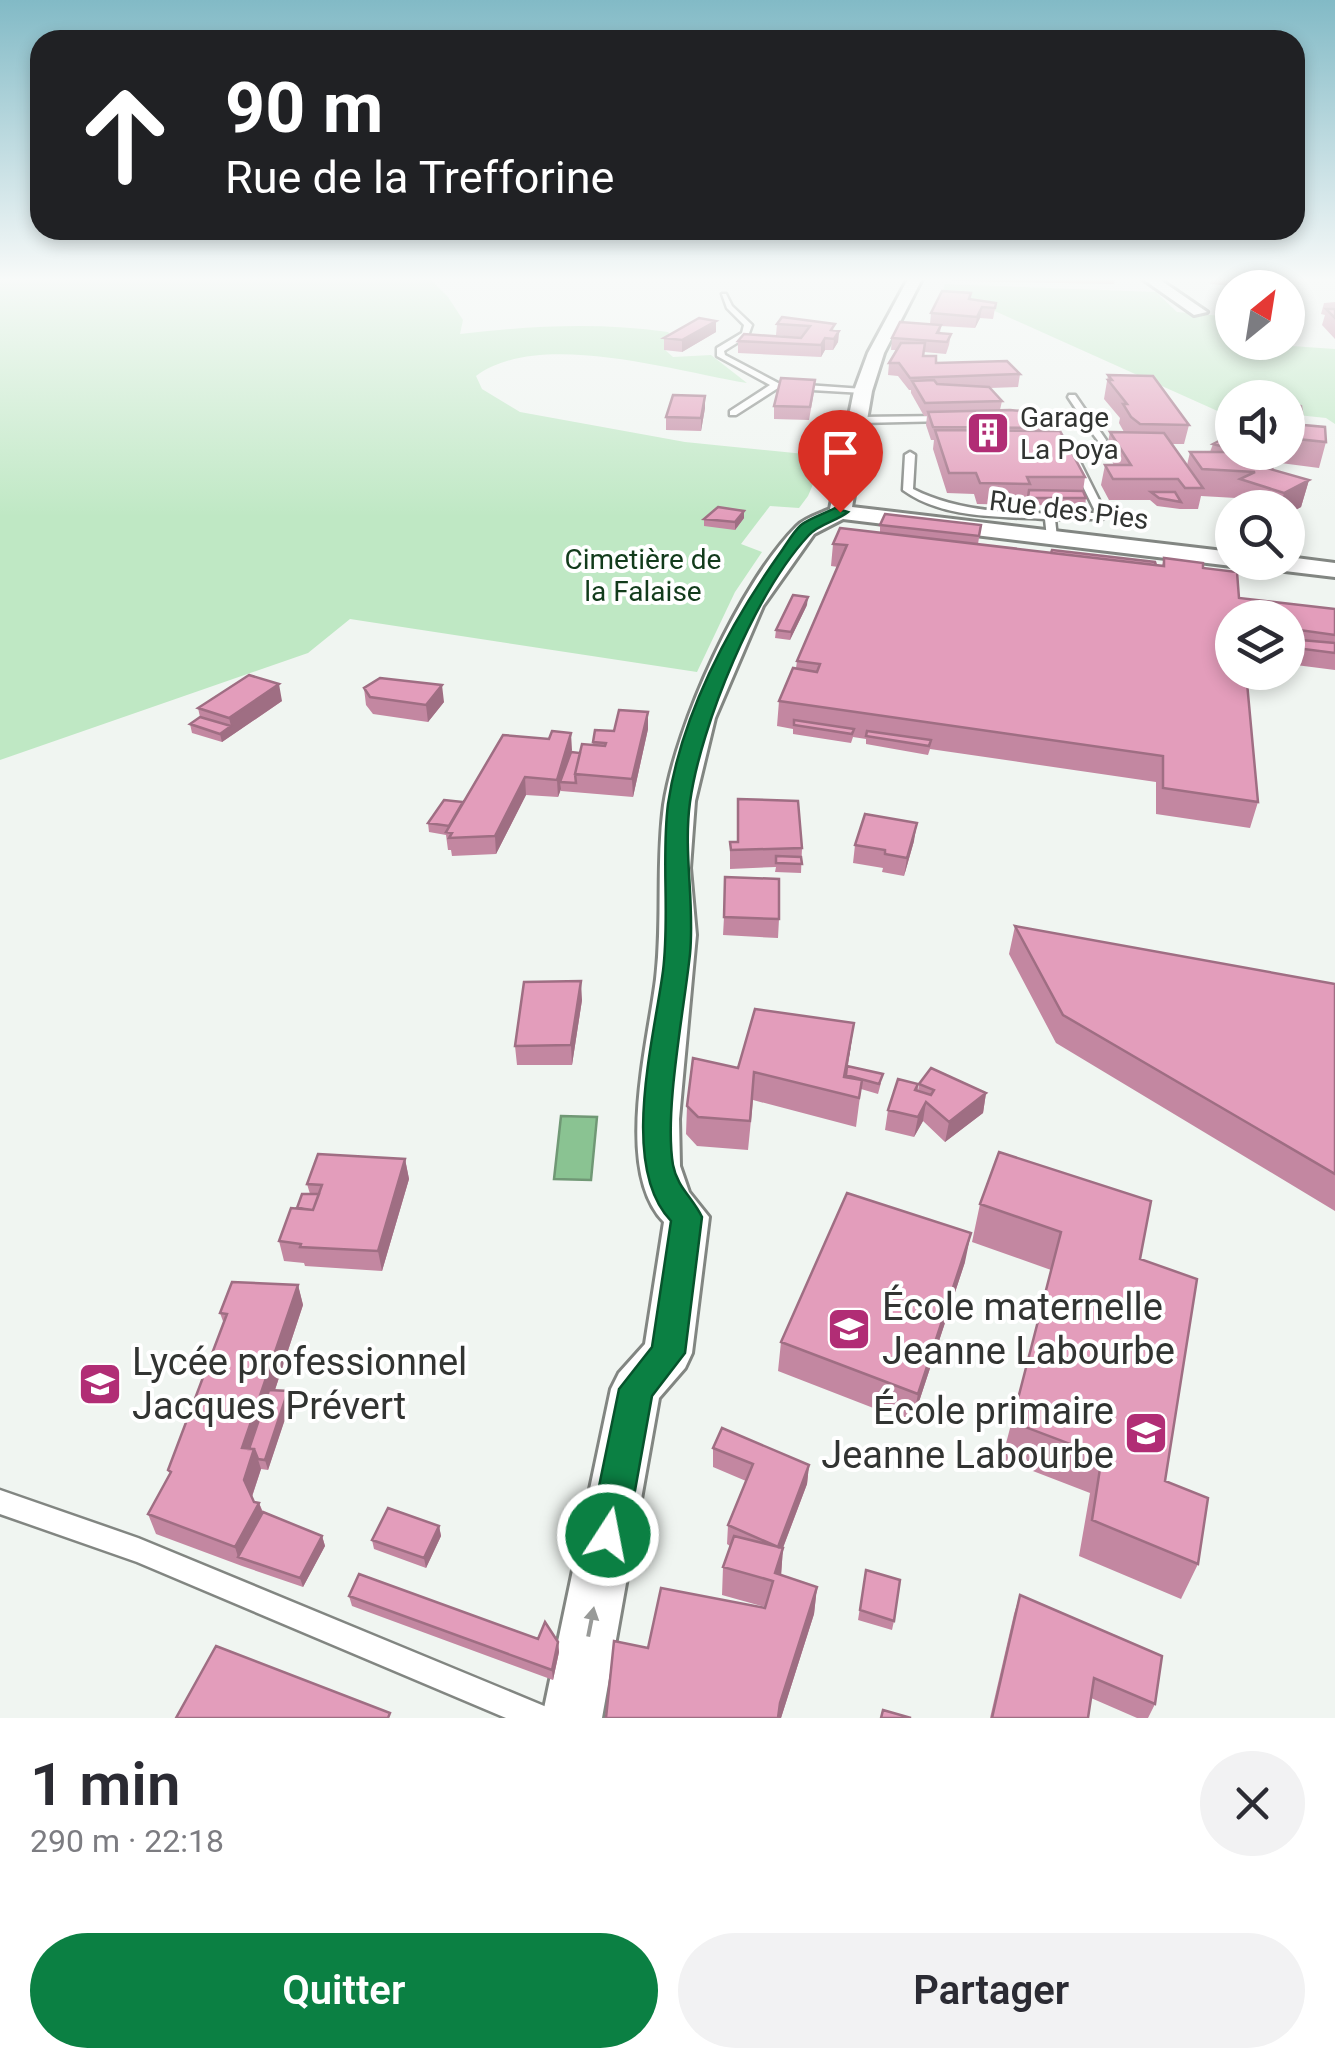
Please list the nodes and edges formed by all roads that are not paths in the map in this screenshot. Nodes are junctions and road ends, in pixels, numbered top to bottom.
1 (723, 357) edge
2 (875, 357) edge
3 (776, 385) junction
4 (863, 390) junction
5 (1072, 397) dead end
6 (732, 413) dead end
7 (1009, 418) edge
8 (1086, 418) junction
9 (952, 419) edge
10 (858, 420) junction
11 (1102, 440) dead end
12 (910, 455) dead end
13 (1076, 461) edge
14 (840, 512) junction
15 (1051, 527) junction
16 (1215, 555) edge
17 (1305, 566) edge
18 (1335, 570) edge
19 (0, 1502) edge
20 (538, 1718) edge
21 (572, 1718) edge

1 - 3 lane
2 - 4 street
3 - 4 lane
3 - 6 lane
4 - 10 street
5 - 8 lane
7 - 8 lane
8 - 11 lane
9 - 10 lane
10 - 14 street
12 - 15 lane
13 - 15 lane
14 - 15 street, Rue des Pies
21 -> 14 street
15 - 16 street, Rue des Pies
17 - 18 street
19 - 20 lane

